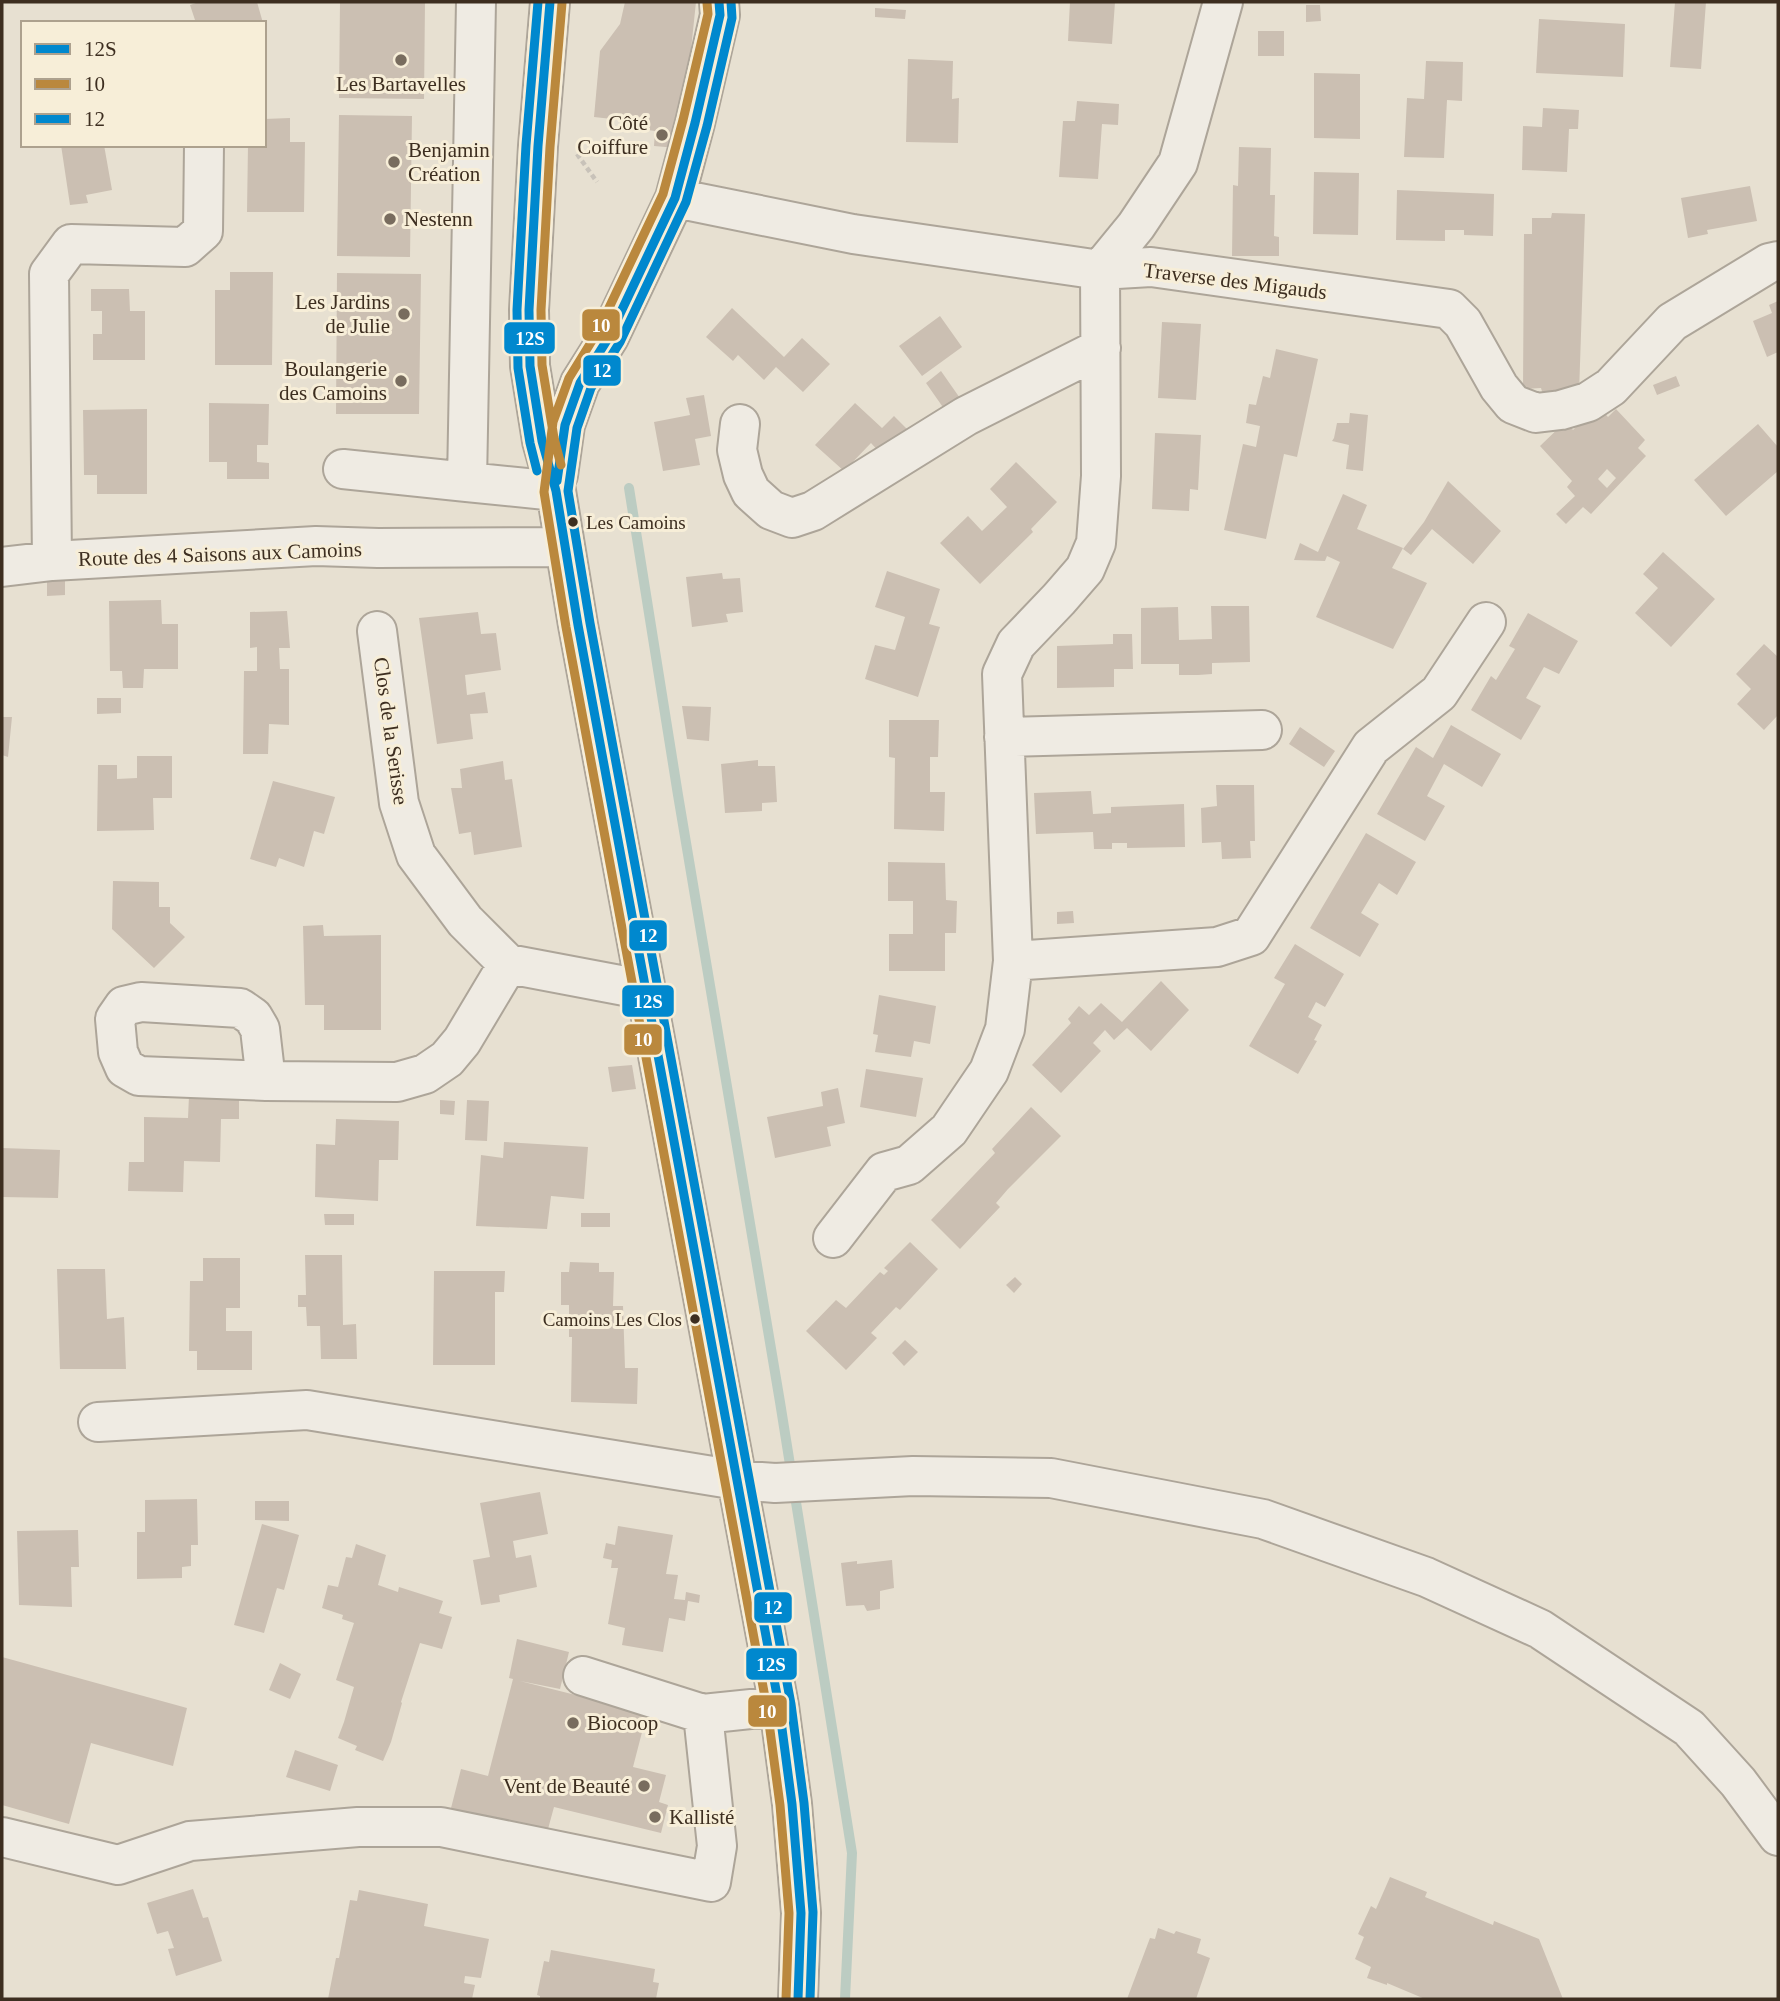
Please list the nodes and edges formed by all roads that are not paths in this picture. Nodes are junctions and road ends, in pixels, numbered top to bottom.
1 (475, 2) edge
2 (550, 2) edge
3 (719, 2) edge
4 (1223, 2) edge
5 (204, 147) edge
6 (675, 198) junction
7 (1778, 261) edge
8 (1100, 270) junction
9 (1101, 348) junction
10 (530, 366) junction
11 (580, 383) junction
12 (740, 424) dead end
13 (343, 469) dead end
14 (467, 482) junction
15 (556, 491) junction
16 (565, 547) junction
17 (52, 562) junction
18 (2, 567) edge
19 (1486, 622) dead end
20 (377, 631) dead end
21 (1262, 730) dead end
22 (1004, 737) junction
23 (1013, 961) junction
24 (508, 964) junction
25 (646, 990) junction
26 (266, 1081) dead end
27 (832, 1238) dead end
28 (98, 1422) dead end
29 (737, 1480) junction
30 (583, 1676) dead end
31 (779, 1706) junction
32 (703, 1714) junction
33 (1778, 1836) edge
34 (2, 1837) edge
35 (798, 1999) edge

1 - 14 street
2 - 10 street
3 - 6 street
4 - 8 street
5 - 17 street
6 - 8 street, Traverse des Migauds
6 - 11 street
7 - 8 street, Traverse des Migauds
8 - 9 street
9 - 12 street
9 - 22 street
10 - 11 street
10 - 15 street
11 - 15 street
13 - 14 street
14 - 15 street
15 - 16 street
16 - 17 street, Route des 4 Saisons aux Camoins
16 - 25 street
17 - 18 street, Route des 4 Saisons aux Camoins
19 - 23 street
20 - 24 street, Clos de la Serisse
21 - 22 street
22 - 23 street
23 - 27 street
24 - 25 street
24 - 26 street
25 - 29 street
28 - 29 street
29 - 31 street
29 - 33 street
30 - 32 street
31 - 32 street
31 - 35 street
32 - 34 street

